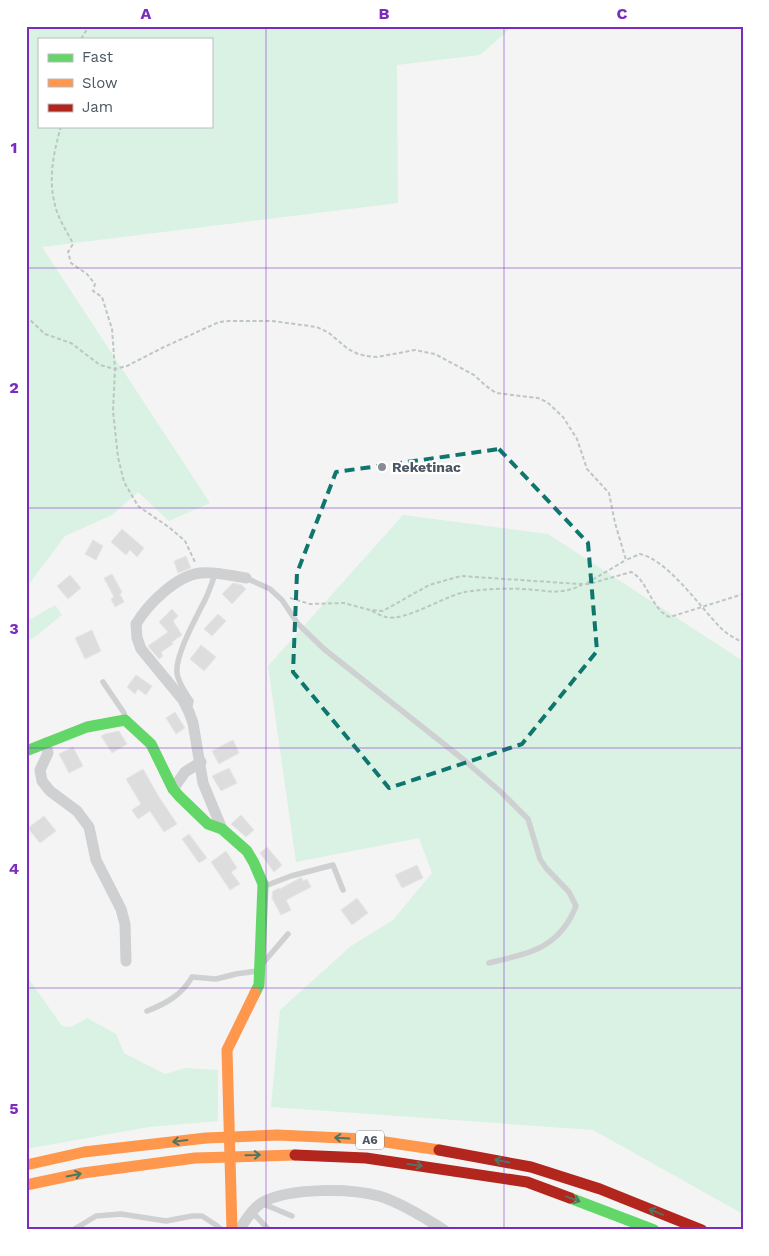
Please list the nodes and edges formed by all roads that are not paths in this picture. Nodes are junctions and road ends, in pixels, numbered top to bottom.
1 (215, 574) junction
2 (246, 578) joint
3 (103, 682) dead end
4 (189, 712) junction
5 (125, 720) junction
6 (46, 743) junction
7 (26, 751) edge
8 (201, 762) junction
9 (173, 789) junction
10 (222, 829) junction
11 (262, 886) junction
12 (343, 890) dead end
13 (288, 934) dead end
14 (126, 961) dead end
15 (489, 963) dead end
16 (260, 969) junction
17 (147, 1011) dead end
18 (26, 1165) edge
19 (26, 1185) edge
20 (261, 1203) junction
21 (252, 1212) junction
22 (292, 1216) dead end
23 (73, 1230) edge
24 (222, 1230) edge
25 (232, 1230) edge
26 (239, 1230) edge
27 (269, 1230) edge
28 (444, 1230) edge
29 (654, 1230) edge
30 (702, 1230) edge

1 - 2 street
1 - 4 lane
1 - 4 street
2 - 15 lane
3 - 5 lane
4 - 8 street
5 - 6 main road
5 - 9 main road
6 - 7 main road
6 - 14 street
8 - 9 street
8 - 10 street
9 - 10 main road
10 - 11 main road
11 - 12 lane
11 - 16 main road
13 - 16 lane
16 - 17 lane
16 - 25 main road
30 -> 18 main road, A6
19 -> 29 main road, A6
20 - 21 street
20 - 22 lane
20 - 28 street
21 - 26 street
21 - 27 lane
23 - 24 lane

